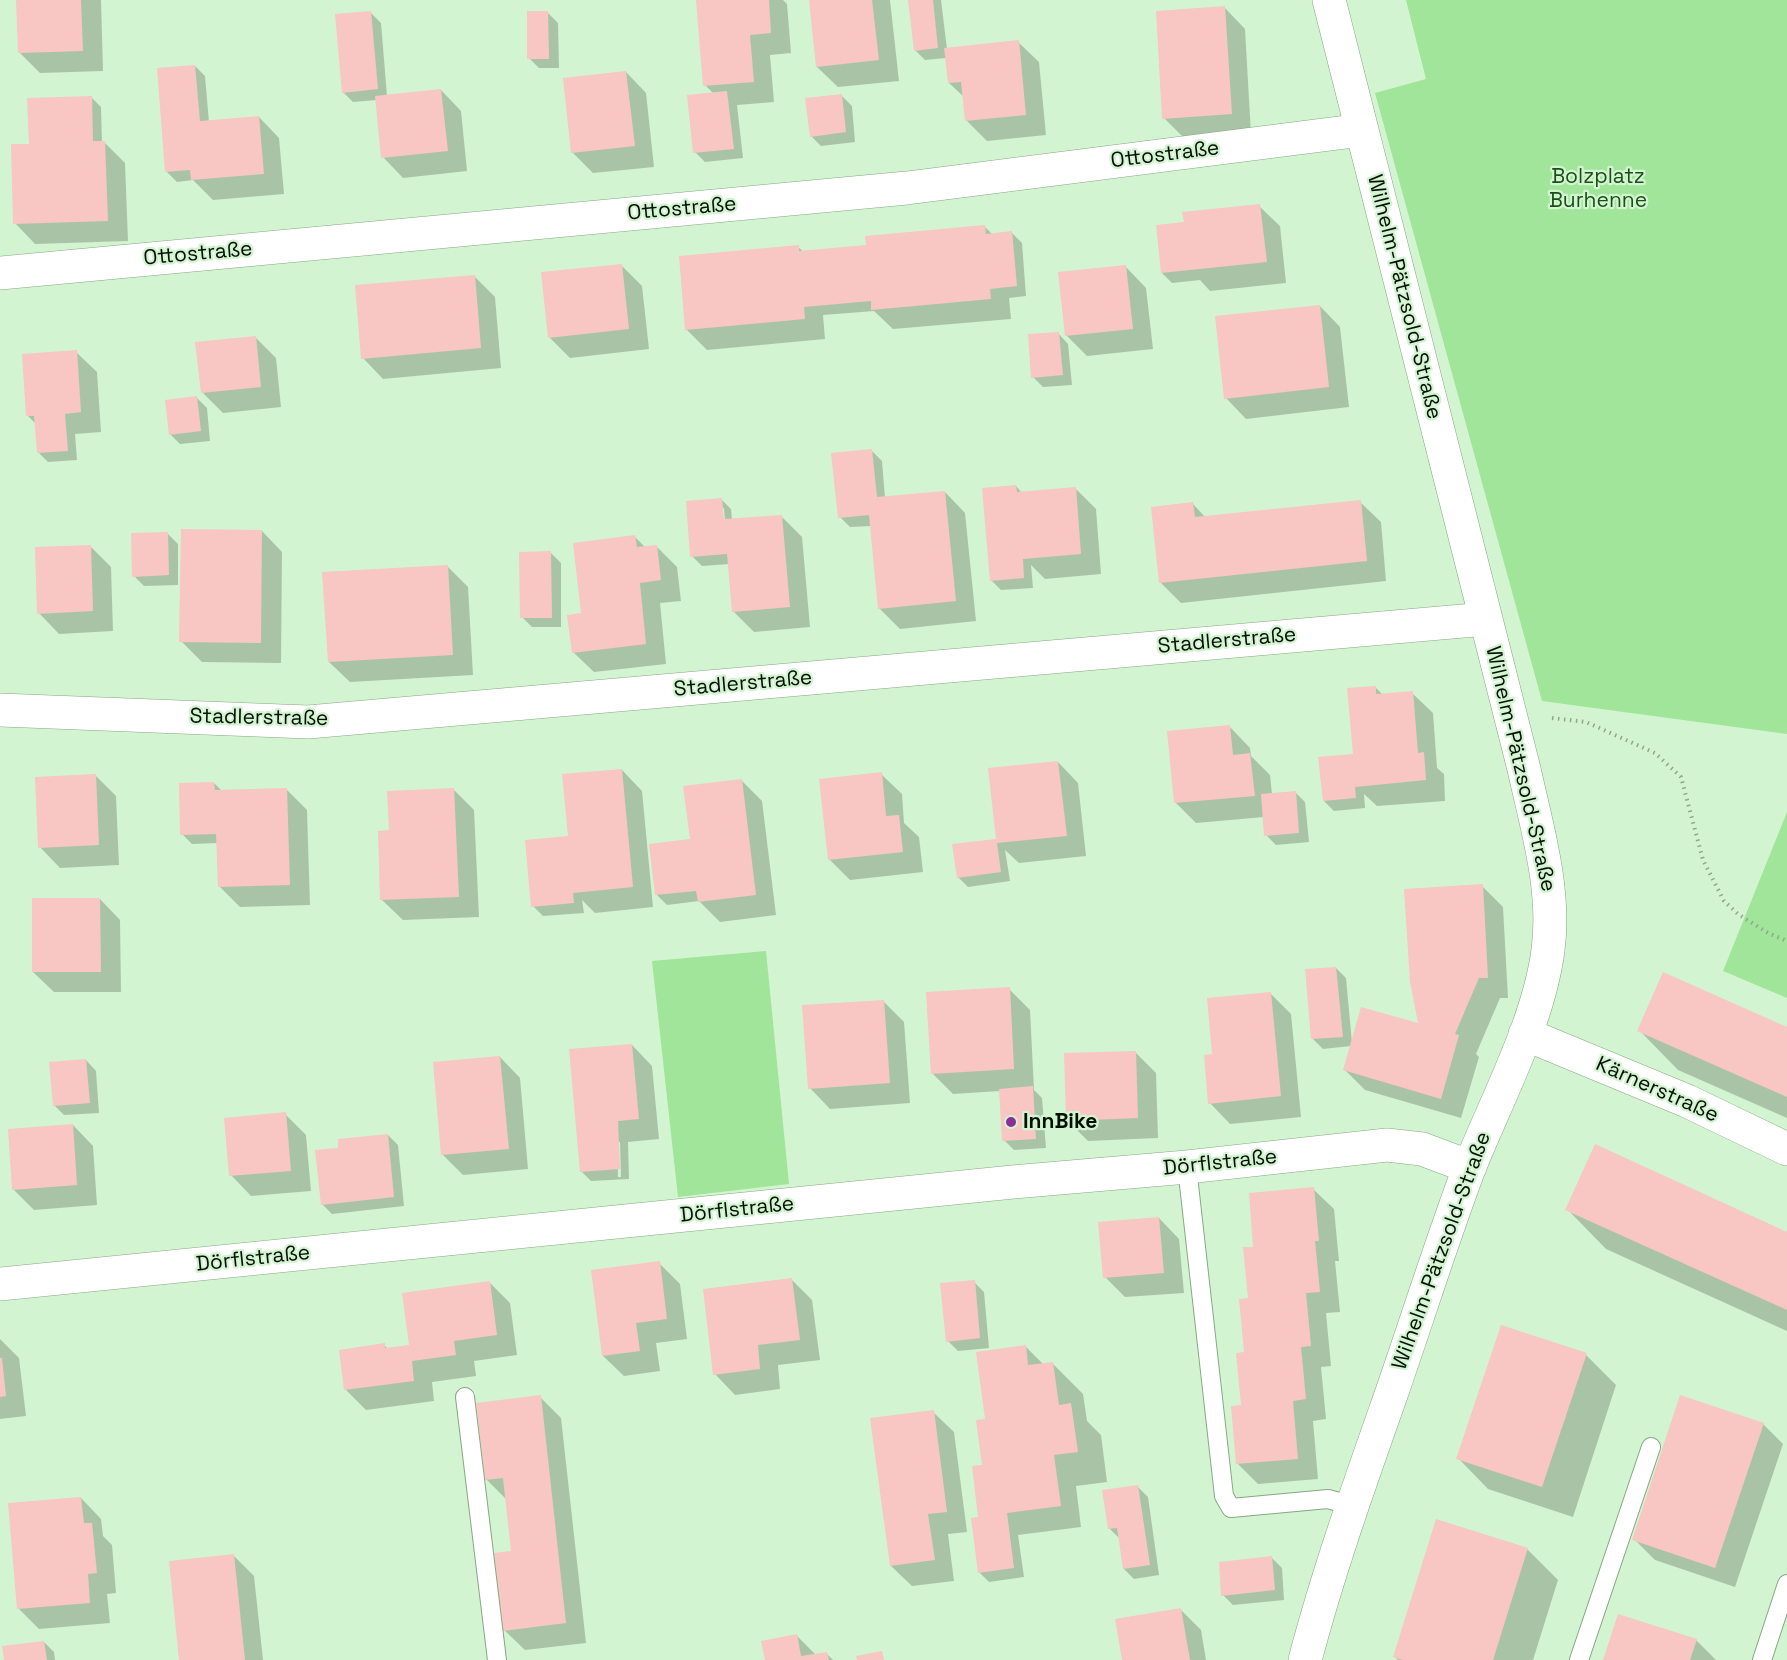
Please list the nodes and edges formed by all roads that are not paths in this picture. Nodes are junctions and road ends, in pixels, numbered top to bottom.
1 (1329, 0) edge
2 (1362, 130) junction
3 (0, 273) edge
4 (1486, 619) junction
5 (0, 710) edge
6 (1525, 1034) junction
7 (1787, 1149) edge
8 (1187, 1167) junction
9 (1470, 1167) junction
10 (0, 1284) edge
11 (465, 1397) dead end
12 (1651, 1447) dead end
13 (1353, 1506) junction
14 (1787, 1584) edge
15 (497, 1660) edge
16 (1305, 1660) edge
17 (1579, 1660) edge
18 (1762, 1660) edge

1 - 2 street, Wilhelm-Pätzsold-Straße
2 - 3 street, Ottostraße
2 - 4 street, Wilhelm-Pätzsold-Straße
4 - 5 street, Stadlerstraße
4 - 6 street, Wilhelm-Pätzsold-Straße
6 - 7 street, Kärnerstraße
6 - 9 street, Wilhelm-Pätzsold-Straße
8 - 9 street, Dörflstraße
8 - 10 street, Dörflstraße
8 - 13 lane
9 - 13 street, Wilhelm-Pätzsold-Straße
11 - 15 lane
12 - 17 lane
13 - 16 street, Wilhelm-Pätzsold-Straße
14 - 18 lane

